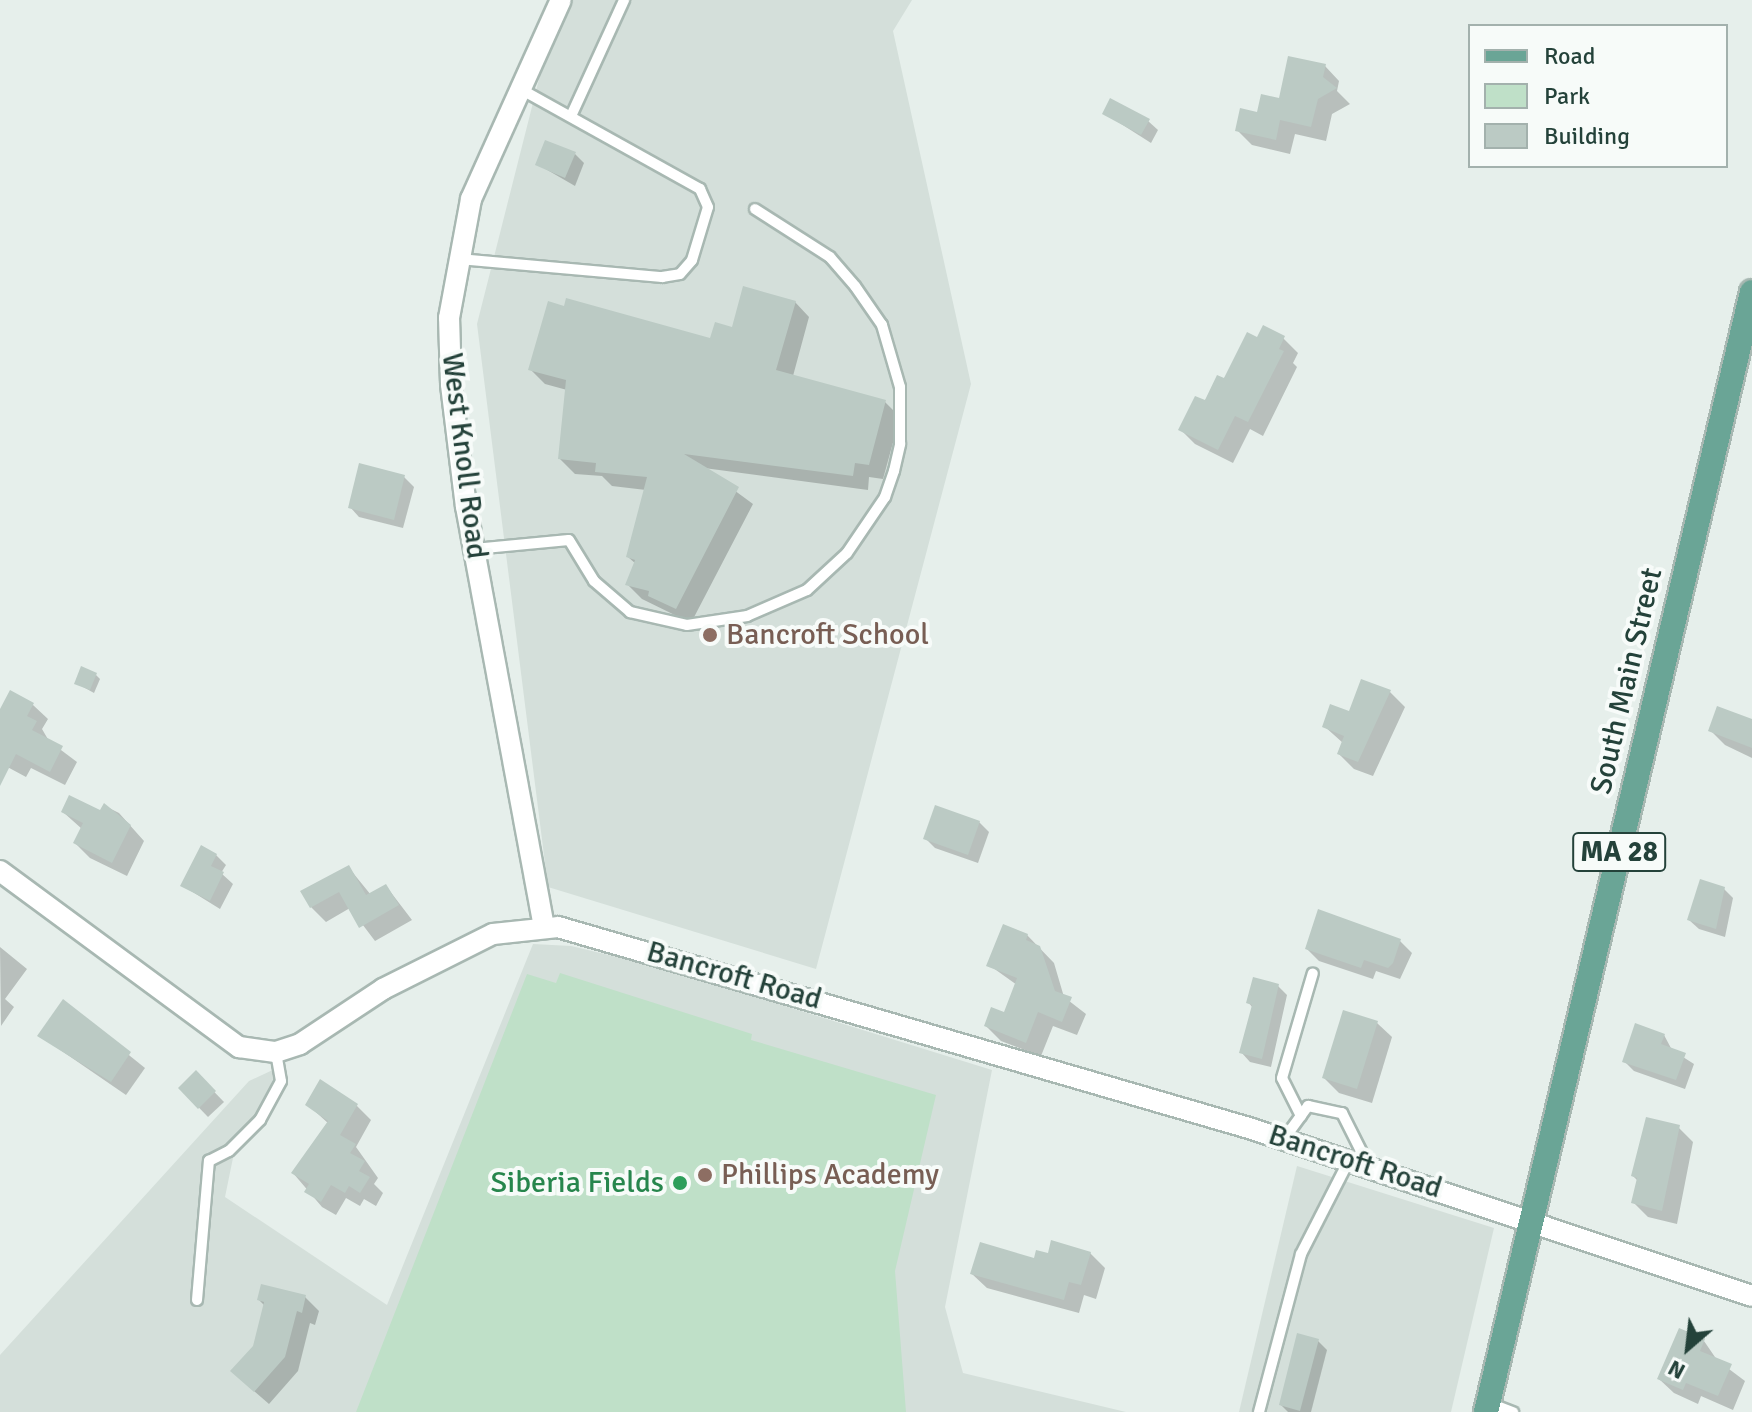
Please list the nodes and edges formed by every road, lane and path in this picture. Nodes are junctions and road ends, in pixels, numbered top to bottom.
1 (561, 0) edge
2 (624, 0) edge
3 (520, 89) junction
4 (571, 116) junction
5 (755, 209) dead end
6 (457, 259) junction
7 (1752, 292) edge
8 (474, 549) junction
9 (0, 871) edge
10 (544, 927) junction
11 (1313, 973) dead end
12 (276, 1052) junction
13 (1301, 1116) junction
14 (1284, 1139) junction
15 (1358, 1162) junction
16 (1529, 1218) junction
17 (1752, 1296) edge
18 (197, 1300) dead end
19 (1488, 1408) edge
20 (1259, 1412) edge
21 (1513, 1412) edge

1 - 3 street, West Knoll Road
2 - 4 lane
3 - 4 lane
3 - 6 street, West Knoll Road
4 - 6 lane
5 - 8 lane
6 - 8 street, West Knoll Road
7 - 16 main road, South Main Street / MA 28
8 - 10 street, West Knoll Road
9 - 12 street
10 - 12 street, Bancroft Road
10 - 14 street, Bancroft Road
11 - 13 lane
12 - 18 lane
13 - 14 lane
13 - 15 lane
14 - 15 street, Bancroft Road
15 - 16 street, Bancroft Road
15 - 20 lane
16 - 17 street, Bancroft Road
16 - 19 main road, South Main Street / MA 28
19 - 21 lane

